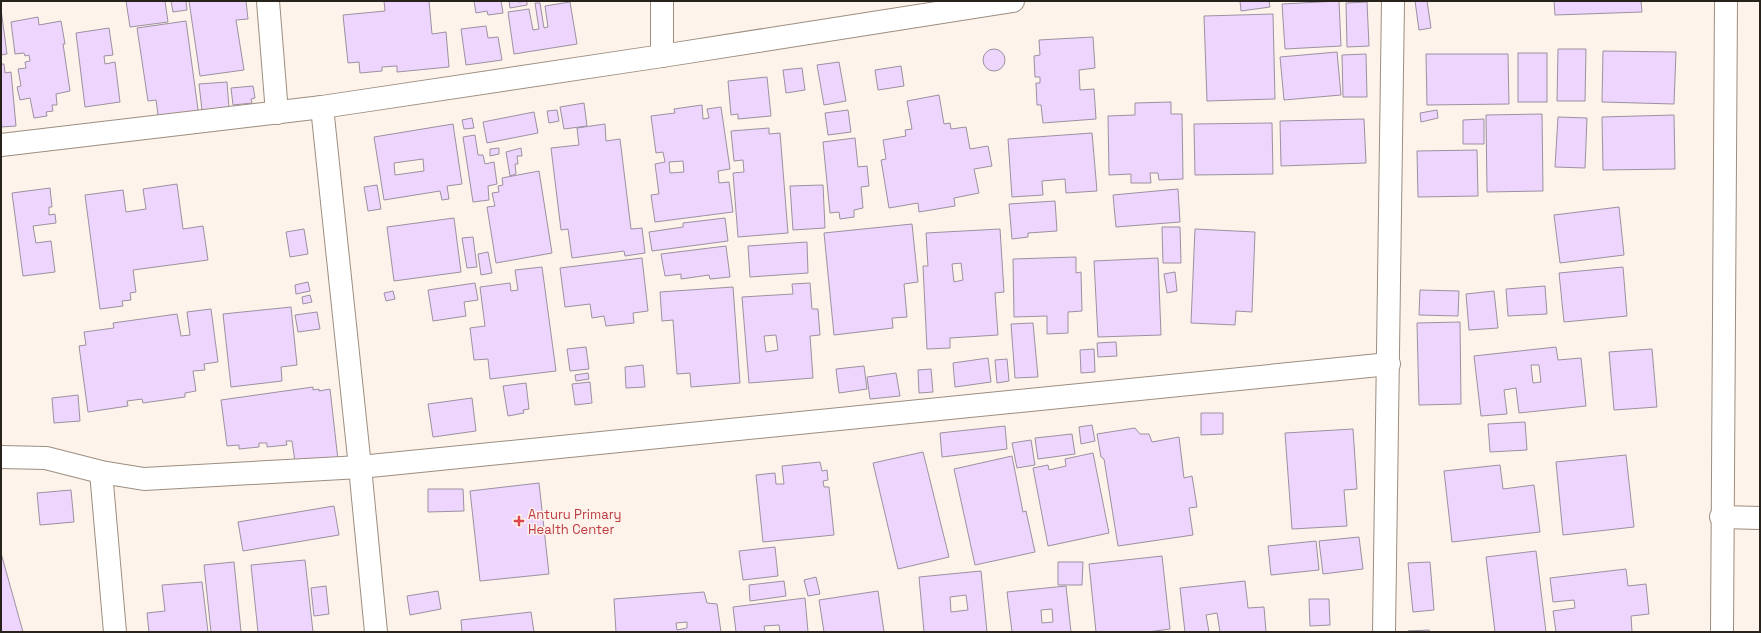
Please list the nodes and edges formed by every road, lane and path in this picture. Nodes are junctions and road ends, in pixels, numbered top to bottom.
1 (268, 1) edge
2 (662, 1) edge
3 (1013, 1) edge
4 (1393, 1) edge
5 (1726, 1) edge
6 (662, 56) junction
7 (322, 107) junction
8 (277, 113) junction
9 (1, 145) edge
10 (1389, 364) junction
11 (1, 456) edge
12 (360, 466) junction
13 (101, 472) junction
14 (1721, 517) junction
15 (1760, 518) edge
16 (115, 632) edge
17 (376, 632) edge
18 (1384, 632) edge
19 (1722, 632) edge

1 - 8 street
2 - 6 street
3 - 6 street
4 - 10 street
5 - 14 street
6 - 7 street
7 - 8 street
7 - 12 street
8 - 9 street
10 - 12 street
10 - 18 street
11 - 13 street
12 - 13 street
12 - 17 street
13 - 16 street
14 - 15 street
14 - 19 street

